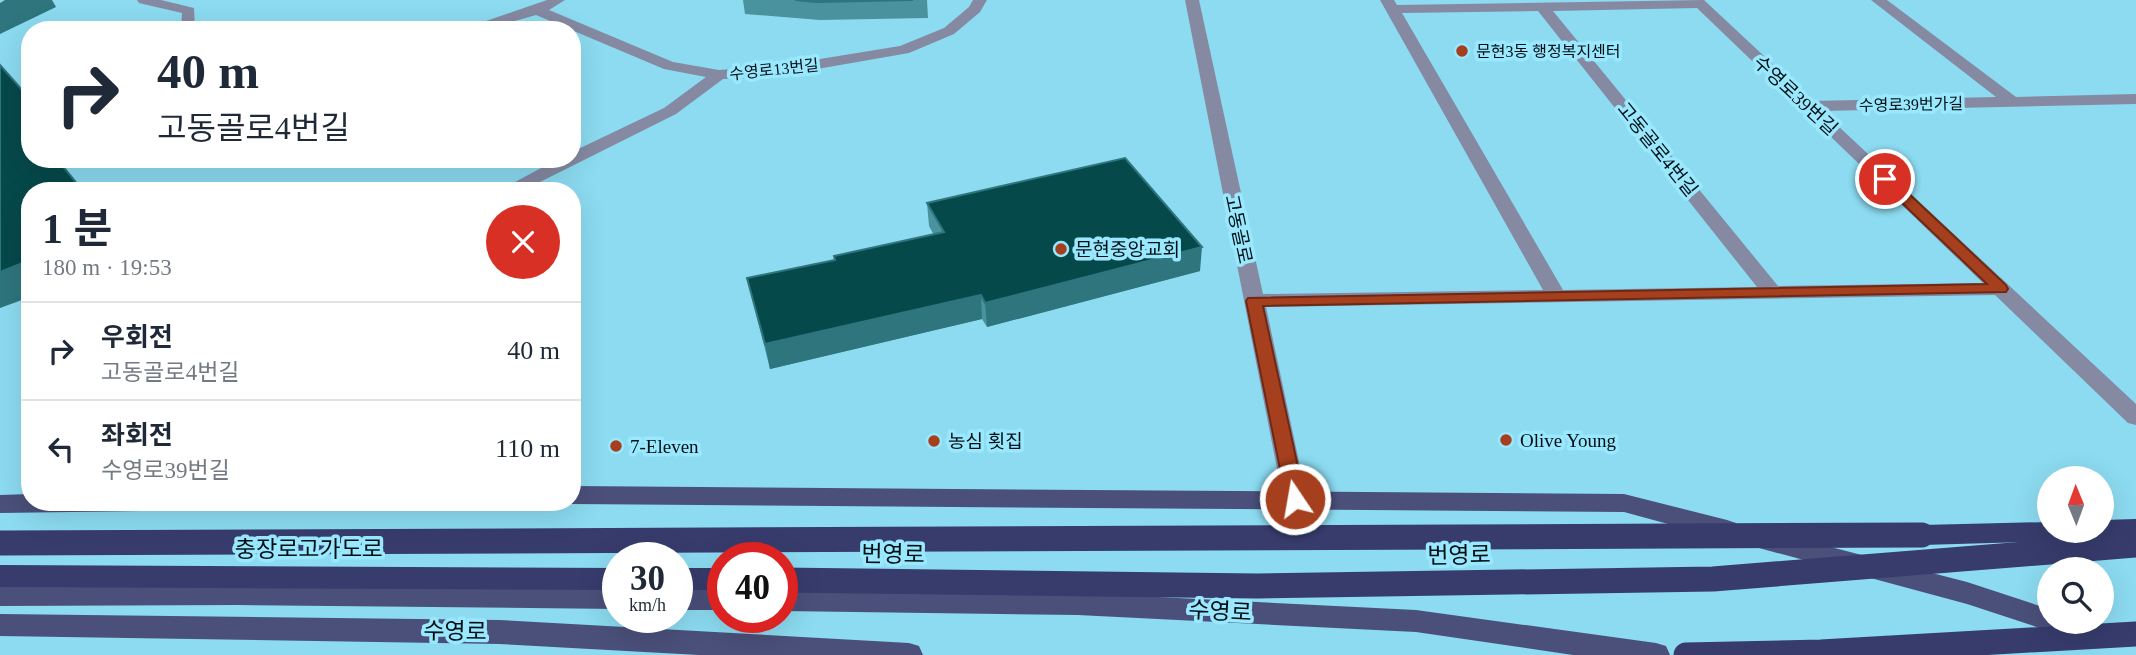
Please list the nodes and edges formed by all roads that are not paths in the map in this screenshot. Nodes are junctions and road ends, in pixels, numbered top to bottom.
1 (144, 0) edge
2 (558, 0) edge
3 (980, 0) edge
4 (1192, 0) edge
5 (1698, 2) edge
6 (1389, 4) edge
7 (1883, 4) edge
8 (194, 5) edge
9 (1542, 6) junction
10 (537, 10) junction
11 (498, 21) edge
12 (563, 21) edge
13 (581, 29) edge
14 (719, 75) junction
15 (2136, 99) edge
16 (2013, 102) junction
17 (1808, 106) junction
18 (581, 155) edge
19 (554, 168) edge
20 (525, 182) edge
21 (2000, 289) junction
22 (1773, 293) junction
23 (1557, 296) junction
24 (1254, 301) junction
25 (2136, 417) edge
26 (581, 495) edge
27 (1295, 499) junction
28 (21, 503) edge
29 (0, 504) edge
30 (2136, 529) edge
31 (2114, 530) edge
32 (2037, 532) edge
33 (0, 543) edge
34 (2136, 545) edge
35 (0, 576) edge
36 (602, 579) edge
37 (798, 580) edge
38 (0, 595) edge
39 (602, 598) edge
40 (798, 600) edge
41 (2037, 616) edge
42 (0, 625) edge
43 (2092, 634) edge
44 (2136, 634) edge
45 (2136, 648) edge
46 (909, 655) edge
47 (1656, 655) edge
48 (1686, 655) edge

1 - 8 street
2 - 10 street
3 - 14 street, 수영로13번길
4 - 24 street, 고동골로
5 - 9 street, 수영로39번길
5 - 17 street, 수영로39번길
6 - 9 street, 수영로39번길
6 - 23 street
7 - 16 street, 수영로39번가길
9 - 22 street, 고동골로4번길
10 - 11 street
10 - 12 street
13 - 14 street
14 - 18 street, 수영로13번길
15 - 16 street, 수영로39번가길
16 - 17 street, 수영로39번가길
17 - 21 street, 수영로39번길
19 - 20 street, 수영로13번길
21 - 22 street
21 - 25 street, 수영로39번길
22 - 23 street
23 - 24 street
24 - 27 street, 고동골로
26 - 27 main road
27 - 41 main road
28 - 29 main road
30 - 31 highway
32 - 33 highway, bridge
34 - 37 highway, 번영로, bridge
35 - 36 highway, 충장로고가도로
38 - 39 main road, 수영로
40 - 47 main road, 수영로
42 - 46 main road, 수영로
43 - 45 main road
44 - 48 highway, bridge

